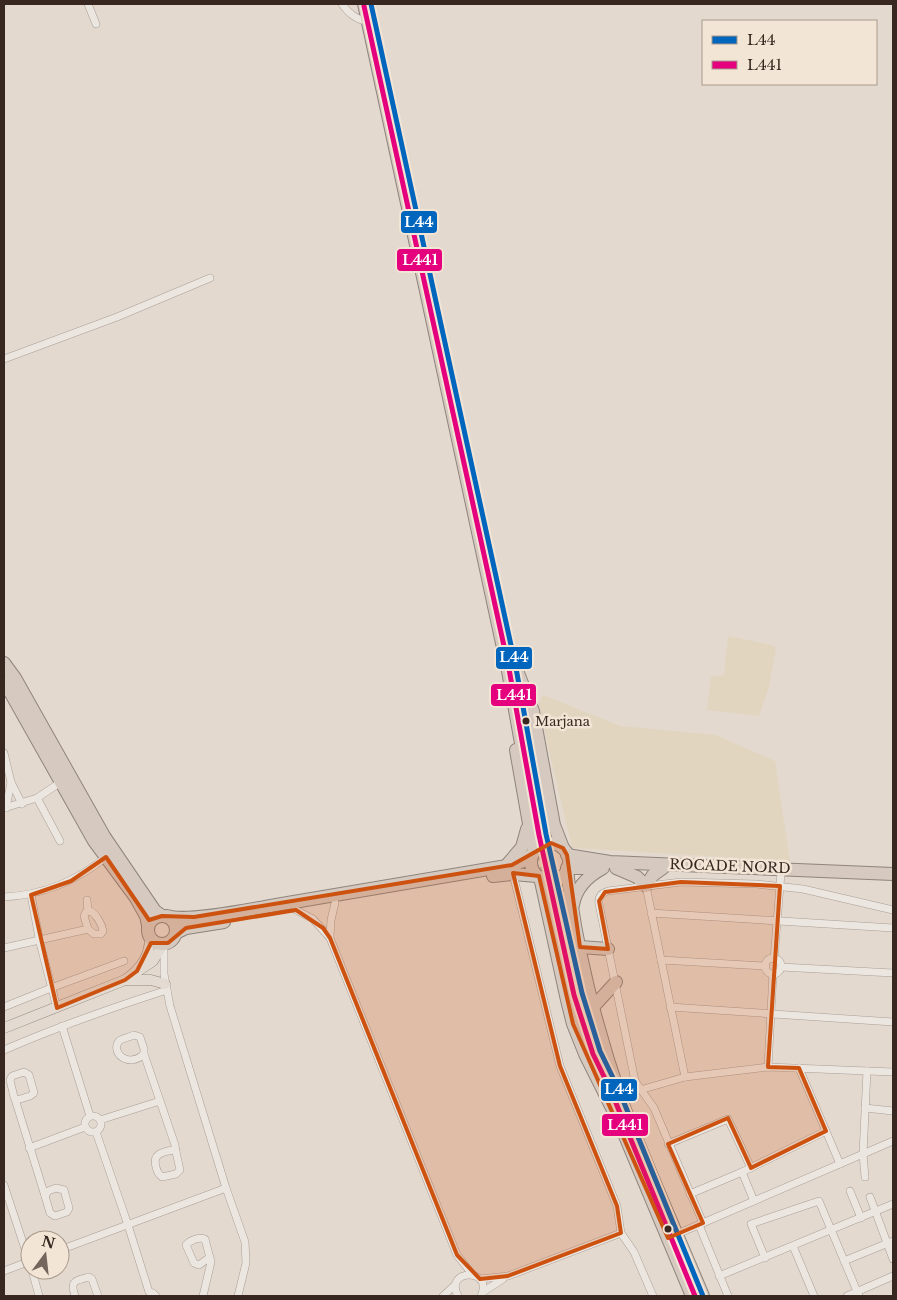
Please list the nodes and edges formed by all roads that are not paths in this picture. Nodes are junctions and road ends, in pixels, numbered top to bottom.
1 (88, 4) edge
2 (342, 4) edge
3 (364, 4) edge
4 (371, 4) edge
5 (368, 22) junction
6 (96, 24) dead end
7 (210, 278) dead end
8 (4, 359) edge
9 (4, 663) edge
10 (512, 669) junction
11 (4, 681) edge
12 (4, 753) edge
13 (528, 759) tunnel mouth
14 (11, 782) junction
15 (61, 782) junction
16 (37, 798) junction
17 (22, 804) junction
18 (5, 808) edge
19 (528, 824) junction
20 (60, 841) dead end
21 (565, 852) junction
22 (533, 853) junction
23 (106, 857) junction
24 (603, 868) junction
25 (616, 868) junction
26 (663, 868) junction
27 (567, 869) junction
28 (509, 870) junction
29 (893, 874) edge
30 (538, 876) junction
31 (780, 880) junction
32 (893, 880) edge
33 (646, 886) junction
34 (31, 895) junction
35 (4, 897) edge
36 (87, 900) dead end
37 (335, 903) junction
38 (573, 907) junction
39 (296, 910) junction
40 (893, 910) edge
41 (88, 911) junction
42 (652, 913) junction
43 (164, 916) junction
44 (777, 920) junction
45 (148, 925) junction
46 (893, 928) edge
47 (88, 929) junction
48 (176, 933) junction
49 (150, 938) junction
50 (330, 938) junction
51 (40, 940) junction
52 (164, 944) junction
53 (580, 947) junction
54 (4, 948) edge
55 (608, 949) junction
56 (774, 959) junction
57 (661, 960) junction
58 (124, 961) dead end
59 (766, 966) junction
60 (781, 967) junction
61 (137, 971) junction
62 (893, 973) edge
63 (773, 974) junction
64 (125, 980) junction
65 (616, 982) junction
66 (166, 987) junction
67 (51, 988) junction
68 (594, 1006) junction
69 (4, 1007) edge
70 (670, 1007) junction
71 (57, 1008) junction
72 (771, 1013) junction
73 (893, 1022) edge
74 (62, 1026) junction
75 (4, 1028) edge
76 (4, 1050) edge
77 (144, 1054) dead end
78 (768, 1067) junction
79 (799, 1068) junction
80 (867, 1071) junction
81 (893, 1072) edge
82 (684, 1077) junction
83 (635, 1081) junction
84 (618, 1088) junction
85 (640, 1090) junction
86 (604, 1093) junction
87 (15, 1099) dead end
88 (160, 1101) junction
89 (865, 1108) junction
90 (893, 1111) edge
91 (90, 1116) junction
92 (100, 1120) junction
93 (85, 1127) junction
94 (826, 1131) junction
95 (96, 1132) junction
96 (893, 1141) edge
97 (668, 1144) junction
98 (29, 1148) junction
99 (176, 1152) dead end
100 (863, 1154) junction
101 (840, 1164) junction
102 (751, 1168) junction
103 (742, 1172) junction
104 (865, 1177) dead end
105 (4, 1185) edge
106 (226, 1188) junction
107 (850, 1190) dead end
108 (690, 1194) junction
109 (45, 1196) dead end
110 (870, 1197) dead end
111 (754, 1201) junction
112 (893, 1204) edge
113 (875, 1212) junction
114 (861, 1218) junction
115 (701, 1224) junction
116 (128, 1225) junction
117 (832, 1230) junction
118 (20, 1232) edge
119 (621, 1233) junction
120 (673, 1236) junction
121 (890, 1242) edge
122 (70, 1246) edge
123 (793, 1246) junction
124 (457, 1255) junction
125 (210, 1257) dead end
126 (765, 1258) junction
127 (893, 1259) edge
128 (844, 1261) junction
129 (20, 1265) edge
130 (4, 1271) edge
131 (473, 1275) junction
132 (508, 1276) junction
133 (719, 1276) junction
134 (893, 1276) edge
135 (480, 1279) junction
136 (35, 1280) edge
137 (457, 1282) junction
138 (149, 1292) junction
139 (858, 1294) edge
140 (482, 1295) edge
141 (39, 1296) edge
142 (75, 1296) edge
143 (98, 1296) edge
144 (141, 1296) edge
145 (156, 1296) edge
146 (203, 1296) edge
147 (238, 1296) edge
148 (443, 1296) edge
149 (458, 1296) edge
150 (653, 1296) edge
151 (692, 1296) edge
152 (703, 1296) edge
153 (728, 1296) edge
154 (814, 1296) edge
155 (846, 1296) edge

1 - 6 street
2 - 5 street
3 - 5 highway
4 - 10 highway
5 - 10 highway
7 - 8 street
9 - 43 highway
10 - 13 highway
10 - 19 highway
10 - 21 highway
11 - 15 highway
12 - 14 street
14 - 17 street
14 - 18 street
15 - 16 street
15 - 23 highway
16 - 17 street
16 - 20 street
17 - 18 street
19 - 22 highway
19 - 28 highway
21 - 22 highway
21 - 27 highway
21 - 29 highway, ROCADE NORD
22 - 28 highway
22 - 30 highway
23 - 34 street
23 - 45 highway
24 - 25 highway, ROCADE NORD
24 - 27 highway, ROCADE NORD
24 - 38 highway
25 - 26 highway, ROCADE NORD
25 - 33 highway
26 - 31 highway, ROCADE NORD
26 - 33 highway
27 - 30 highway
27 - 38 highway
28 - 30 highway
28 - 37 highway
28 - 43 highway
28 - 119 street
30 - 86 highway
31 - 32 highway, ROCADE NORD
31 - 33 street
31 - 40 street
31 - 44 street
33 - 42 street
33 - 55 street
34 - 35 street
34 - 51 street
36 - 41 street
37 - 39 highway
37 - 50 street
38 - 53 highway
39 - 48 highway
39 - 50 street
41 - 47 street
41 - 47 street
42 - 44 street
42 - 57 street
43 - 45 highway
43 - 48 highway
44 - 46 street
44 - 56 street
45 - 49 highway
47 - 51 street
48 - 52 highway
49 - 52 highway
49 - 61 main road
50 - 124 street
51 - 54 street
51 - 67 street
52 - 61 main road
52 - 66 street
53 - 55 highway
53 - 68 highway
55 - 65 street
56 - 59 street
56 - 60 street
57 - 59 street
57 - 70 street
58 - 67 street
59 - 63 street
60 - 62 street
60 - 63 street
61 - 64 main road
63 - 72 street
64 - 66 main road
64 - 71 main road
65 - 68 highway
65 - 83 street
66 - 74 street
66 - 106 street
67 - 69 street
67 - 71 street
68 - 84 highway
70 - 72 street
70 - 82 street
71 - 75 main road
72 - 73 street
72 - 78 street
74 - 76 street
74 - 91 street
77 - 88 street
78 - 79 street
78 - 82 street
79 - 80 street
79 - 94 street
80 - 81 street
80 - 89 street
82 - 85 street
83 - 84 street
83 - 85 street
84 - 86 street
84 - 86 highway
84 - 120 highway
85 - 97 street
86 - 120 highway
87 - 98 street
88 - 92 street
88 - 99 street
89 - 90 street
89 - 100 street
91 - 92 street
91 - 93 street
92 - 95 street
93 - 95 street
93 - 98 street
94 - 101 street
94 - 102 street
95 - 116 street
96 - 100 street
97 - 102 street
97 - 108 street
98 - 109 street
100 - 101 street
100 - 104 street
101 - 111 street
102 - 103 street
103 - 108 street
103 - 111 street
105 - 118 street
106 - 116 street
106 - 147 street
107 - 114 street
108 - 115 street
110 - 113 street
111 - 115 street
112 - 113 street
113 - 114 street
113 - 121 street
114 - 117 street
115 - 120 street
115 - 133 street
116 - 122 street
116 - 138 street
117 - 123 street
117 - 126 street
117 - 128 street
119 - 132 street
119 - 150 street
120 - 151 highway
120 - 152 highway
121 - 127 street
121 - 128 street
123 - 126 street
123 - 154 street
124 - 131 street
124 - 137 street
125 - 146 street
126 - 133 street
128 - 139 street
129 - 130 street
131 - 135 street
131 - 137 street
132 - 135 street
132 - 140 street
133 - 153 street
134 - 139 street
135 - 140 street
136 - 141 street
137 - 148 street
137 - 149 street
138 - 144 street
138 - 145 street
139 - 155 street
142 - 143 street

